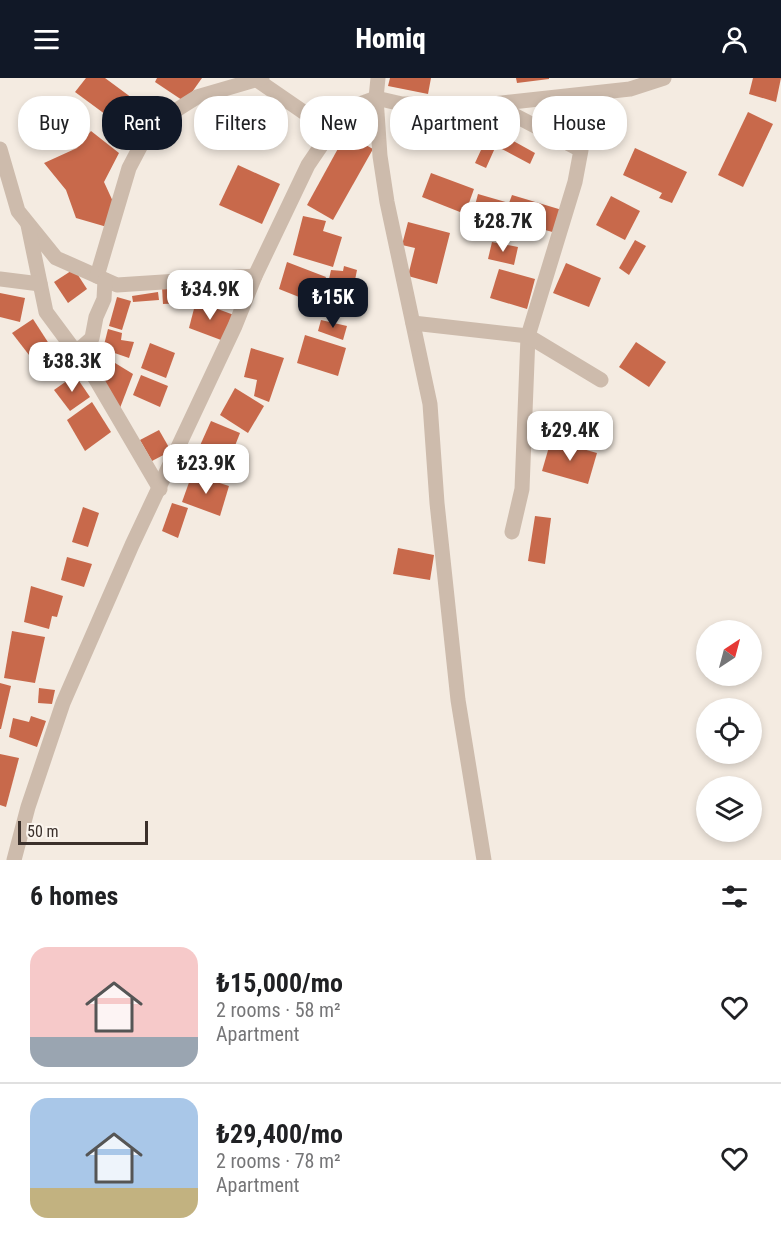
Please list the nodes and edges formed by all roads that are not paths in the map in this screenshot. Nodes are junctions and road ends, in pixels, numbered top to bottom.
1 (378, 78) edge
2 (664, 78) edge
3 (260, 79) edge
4 (376, 96) edge
5 (520, 101) edge
6 (300, 108) edge
7 (520, 118) edge
8 (378, 121) edge
9 (0, 149) edge
10 (319, 150) edge
11 (27, 222) junction
12 (255, 276) junction
13 (101, 278) junction
14 (0, 279) edge
15 (40, 284) junction
16 (412, 322) junction
17 (528, 336) junction
18 (74, 350) junction
19 (601, 380) dead end
20 (160, 489) junction
21 (512, 532) dead end
22 (14, 860) edge
23 (484, 860) edge

1 - 4 street
2 - 5 street
3 - 6 street
3 - 13 street
7 - 17 street
8 - 16 street
9 - 11 street
10 - 12 street
11 - 13 street
11 - 15 street
12 - 13 street
12 - 20 street
13 - 18 street
14 - 15 street
15 - 18 street
16 - 17 street
16 - 23 street
17 - 19 street
17 - 21 street
18 - 20 street
20 - 22 street

